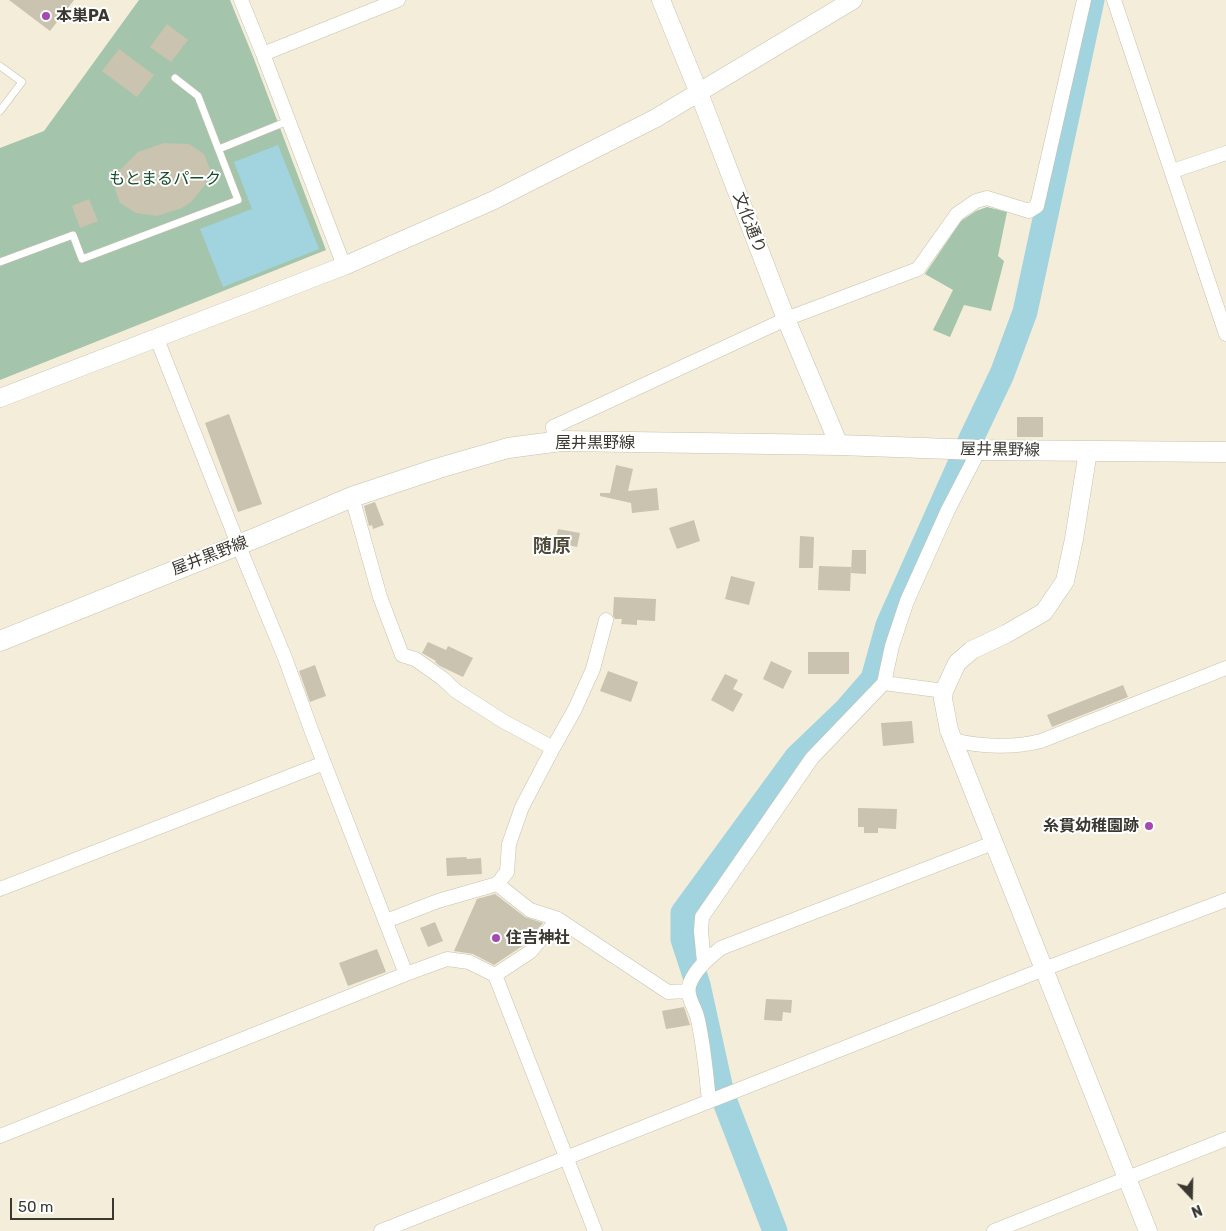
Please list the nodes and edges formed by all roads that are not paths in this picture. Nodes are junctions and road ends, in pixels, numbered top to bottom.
1 (241, 0) edge
2 (398, 0) edge
3 (661, 0) edge
4 (853, 0) edge
5 (1084, 0) edge
6 (1114, 0) edge
7 (262, 54) junction
8 (0, 66) edge
9 (175, 78) dead end
10 (699, 93) junction
11 (0, 111) edge
12 (288, 121) junction
13 (219, 149) junction
14 (1226, 153) edge
15 (1173, 171) junction
16 (0, 262) edge
17 (344, 266) junction
18 (786, 319) junction
19 (1226, 334) edge
20 (157, 339) junction
21 (0, 398) edge
22 (556, 442) junction
23 (839, 445) junction
24 (979, 450) junction
25 (1088, 451) junction
26 (1226, 452) edge
27 (352, 497) junction
28 (238, 544) junction
29 (606, 620) dead end
30 (0, 641) edge
31 (1226, 668) edge
32 (884, 683) junction
33 (944, 691) junction
34 (953, 740) junction
35 (553, 748) junction
36 (324, 763) junction
37 (993, 843) junction
38 (497, 884) junction
39 (0, 890) edge
40 (1226, 900) edge
41 (558, 919) junction
42 (386, 921) junction
43 (704, 962) junction
44 (1044, 969) junction
45 (406, 974) junction
46 (496, 975) junction
47 (688, 992) junction
48 (709, 1101) junction
49 (0, 1136) edge
50 (1226, 1139) edge
51 (567, 1158) junction
52 (1126, 1178) junction
53 (381, 1231) edge
54 (595, 1231) edge
55 (994, 1231) edge
56 (1148, 1231) edge

1 - 7 street
2 - 7 street
3 - 10 street, 文化通り
4 - 10 street
5 - 18 street
6 - 15 street
7 - 12 street
8 - 11 lane
9 - 13 lane
10 - 17 street
10 - 18 street, 文化通り
12 - 13 lane
12 - 17 street
13 - 16 lane
14 - 15 street
15 - 19 street
17 - 20 street
18 - 22 street
18 - 23 street, 文化通り
20 - 21 street
20 - 28 street
22 - 23 main road, 屋井黒野線
22 - 27 main road, 屋井黒野線
23 - 24 main road, 屋井黒野線
24 - 25 main road, 屋井黒野線
24 - 32 street
25 - 26 main road, 屋井黒野線
25 - 33 street
27 - 28 main road, 屋井黒野線
27 - 35 street
28 - 30 main road, 屋井黒野線
28 - 36 street
29 - 35 street
31 - 34 street
32 - 33 street
32 - 43 street
33 - 34 street
34 - 37 street
35 - 38 street
36 - 39 street
36 - 42 street
37 - 43 street
37 - 44 street
38 - 41 street
38 - 42 street
40 - 44 street
41 - 46 street
41 - 47 street
42 - 45 street
43 - 47 street
44 - 48 street
44 - 52 street
45 - 46 street
45 - 49 street
46 - 51 street
47 - 48 street
48 - 51 street
50 - 52 street
51 - 53 street
51 - 54 street
52 - 55 street
52 - 56 street

